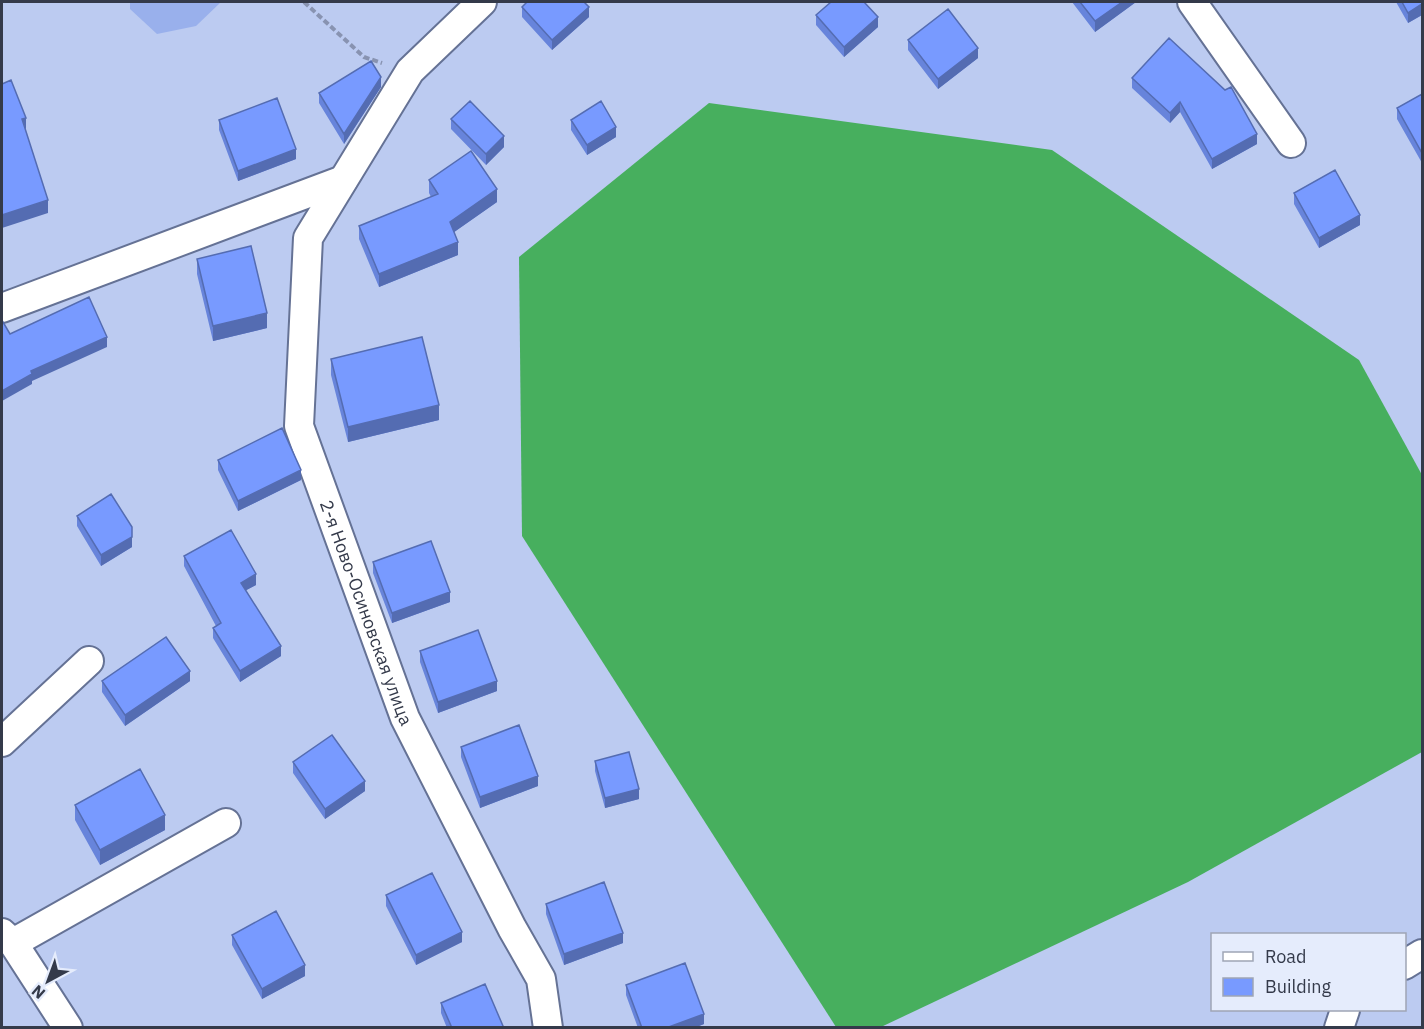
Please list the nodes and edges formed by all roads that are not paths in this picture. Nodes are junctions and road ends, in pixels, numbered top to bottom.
1 (482, 2) edge
2 (1192, 2) edge
3 (1291, 143) dead end
4 (343, 180) junction
5 (2, 308) edge
6 (89, 661) dead end
7 (2, 742) edge
8 (226, 823) dead end
9 (7, 938) edge
10 (1422, 954) edge
11 (1406, 963) edge
12 (1345, 1011) edge
13 (68, 1028) edge
14 (548, 1028) edge
15 (1339, 1028) edge

1 - 4 street, 2-я Ново-Осиновская улица
2 - 3 street
4 - 5 street
4 - 14 street, 2-я Ново-Осиновская улица
6 - 7 street
8 - 9 street
9 - 13 street
10 - 11 street
12 - 15 street

